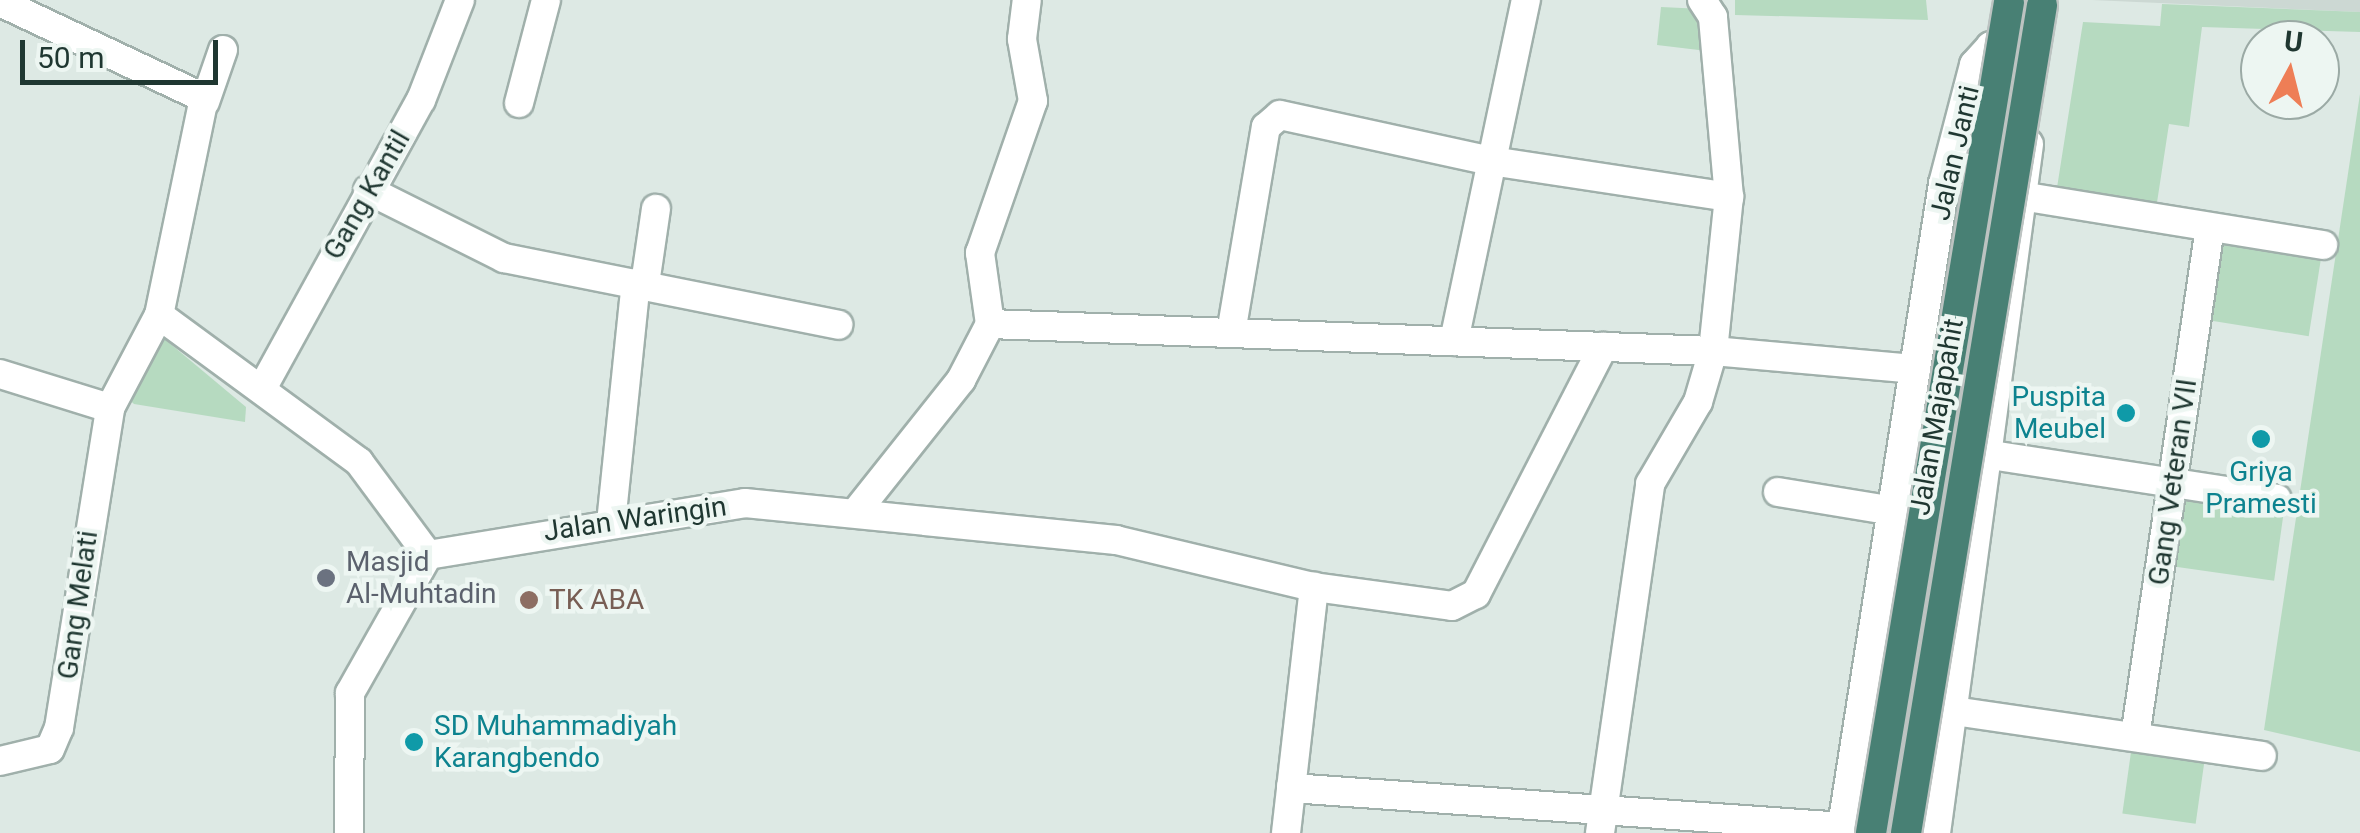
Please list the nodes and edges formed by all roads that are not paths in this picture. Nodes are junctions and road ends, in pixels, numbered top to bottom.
1 (460, 0) edge
2 (546, 0) edge
3 (1026, 0) edge
4 (1526, 0) edge
5 (1702, 0) edge
6 (0, 2) edge
7 (2009, 2) edge
8 (2042, 5) dead end
9 (224, 50) dead end
10 (205, 100) junction
11 (519, 103) dead end
12 (1491, 161) junction
13 (1944, 184) junction
14 (368, 190) junction
15 (1730, 196) junction
16 (2026, 197) junction
17 (656, 210) dead end
18 (2210, 227) junction
19 (2323, 245) dead end
20 (640, 284) junction
21 (159, 314) junction
22 (990, 324) junction
23 (838, 325) dead end
24 (1231, 333) junction
25 (1454, 341) junction
26 (1603, 347) junction
27 (1713, 350) junction
28 (1916, 370) junction
29 (0, 374) edge
30 (264, 385) junction
31 (110, 408) junction
32 (1990, 455) junction
33 (2172, 483) junction
34 (1778, 492) dead end
35 (2278, 499) dead end
36 (1894, 511) junction
37 (856, 512) junction
38 (610, 523) junction
39 (428, 555) junction
40 (1314, 587) junction
41 (1866, 673) junction
42 (1956, 698) junction
43 (2135, 737) junction
44 (2262, 756) dead end
45 (0, 760) edge
46 (1291, 788) junction
47 (1604, 821) edge
48 (1852, 831) edge
49 (349, 833) edge
50 (1286, 833) edge
51 (1906, 833) edge
52 (1936, 833) edge

1 - 14 street, Gang Kantil
2 - 11 street
3 - 22 street
4 - 12 street
5 - 15 street
6 - 10 street
7 - 48 highway, Jalan Majapahit, bridge
8 - 51 highway, Jalan Majapahit, bridge
9 - 10 street
10 - 21 street
12 - 15 street
12 - 24 street
12 - 25 street
13 - 16 street
13 - 16 street, Jalan Janti
13 - 28 street, Jalan Janti
14 - 20 street
14 - 30 street, Gang Kantil
15 - 27 street
16 - 18 street
16 - 32 street, Jalan Janti
17 - 20 street
18 - 19 street
18 - 33 street, Gang Veteran VII
20 - 23 street
20 - 38 street
21 - 30 street
21 - 31 street
22 - 24 street
22 - 37 street
24 - 25 street
25 - 26 street
26 - 27 street
26 - 40 street, Jalan Waringin
27 - 28 street
27 - 47 street
28 - 36 street, Jalan Janti
29 - 31 street
30 - 39 street
31 - 45 street, Gang Melati
32 - 33 street
32 - 42 street, Jalan Janti
33 - 35 street
33 - 43 street, Gang Veteran VII
34 - 36 street
36 - 41 street, Jalan Janti
37 - 38 street, Jalan Waringin
37 - 40 street, Jalan Waringin
38 - 39 street, Jalan Waringin
39 - 49 street
40 - 46 street
41 - 42 street
41 - 48 street, Jalan Janti
42 - 43 street
42 - 52 street, Jalan Janti
43 - 44 street
46 - 47 street
46 - 50 street
47 - 48 street

